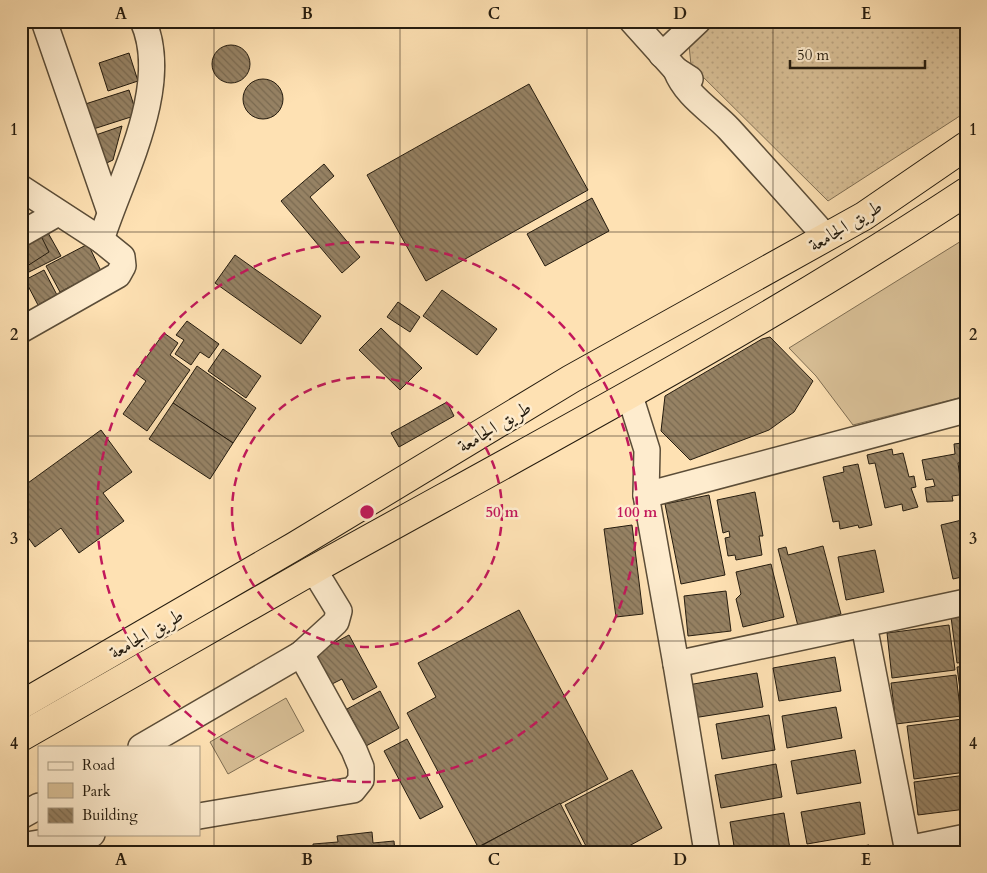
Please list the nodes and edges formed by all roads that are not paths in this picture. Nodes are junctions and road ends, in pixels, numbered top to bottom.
1 (44, 21) edge
2 (143, 21) edge
3 (632, 21) edge
4 (698, 21) edge
5 (669, 62) junction
6 (966, 146) edge
7 (21, 188) edge
8 (966, 192) edge
9 (110, 212) junction
10 (58, 213) junction
11 (21, 234) edge
12 (826, 237) junction
13 (101, 240) junction
14 (21, 330) edge
15 (630, 396) junction
16 (966, 410) edge
17 (646, 495) junction
18 (314, 570) junction
19 (966, 602) edge
20 (864, 625) junction
21 (301, 654) junction
22 (676, 664) junction
23 (21, 705) edge
24 (21, 738) edge
25 (142, 746) edge
26 (38, 807) edge
27 (21, 816) edge
28 (200, 816) edge
29 (80, 836) edge
30 (966, 837) edge
31 (21, 846) edge
32 (907, 850) edge
33 (707, 852) edge

1 - 9 street
2 - 9 street
3 - 5 street
4 - 5 street
5 - 12 street
6 - 12 highway, طريق الجامعة
7 - 10 street
8 - 15 highway, طريق الجامعة
9 - 13 street
10 - 11 street
10 - 13 street
12 - 23 highway, طريق الجامعة
13 - 14 street
15 - 17 street
15 - 18 highway, طريق الجامعة
16 - 17 street
17 - 22 street
18 - 21 street
18 - 24 highway, طريق الجامعة
19 - 20 street
20 - 22 street
20 - 32 street
21 - 25 street
21 - 28 street
22 - 33 street
26 - 27 street
29 - 31 street
30 - 32 street

